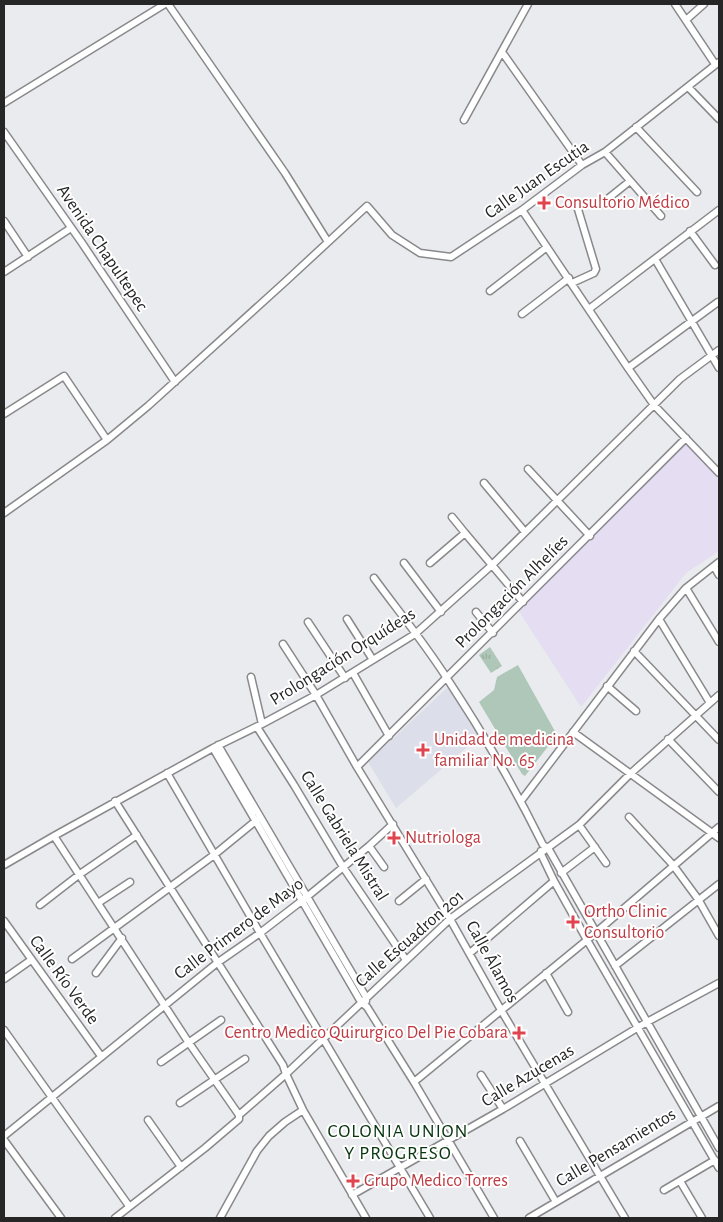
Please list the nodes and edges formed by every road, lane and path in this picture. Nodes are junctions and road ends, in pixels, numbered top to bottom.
1 (166, 4) edge
2 (528, 4) edge
3 (675, 4) edge
4 (704, 4) edge
5 (686, 20) junction
6 (502, 52) junction
7 (717, 63) edge
8 (688, 87) junction
9 (4, 103) edge
10 (719, 119) edge
11 (464, 120) dead end
12 (636, 127) junction
13 (4, 132) edge
14 (605, 152) junction
15 (582, 165) junction
16 (630, 181) junction
17 (697, 192) dead end
18 (600, 205) dead end
19 (577, 206) dead end
20 (522, 210) junction
21 (719, 210) edge
22 (661, 216) dead end
23 (4, 221) edge
24 (71, 228) junction
25 (690, 231) junction
26 (328, 242) junction
27 (547, 247) junction
28 (28, 257) junction
29 (655, 259) junction
30 (715, 266) dead end
31 (4, 272) edge
32 (570, 280) junction
33 (490, 291) dead end
34 (718, 302) edge
35 (589, 309) junction
36 (522, 314) dead end
37 (692, 321) junction
38 (719, 350) edge
39 (712, 355) junction
40 (628, 368) junction
41 (719, 368) edge
42 (175, 382) junction
43 (654, 404) junction
44 (4, 414) edge
45 (686, 438) junction
46 (107, 440) junction
47 (528, 468) dead end
48 (718, 469) edge
49 (484, 483) dead end
50 (557, 500) junction
51 (4, 513) edge
52 (452, 517) dead end
53 (465, 532) junction
54 (525, 532) junction
55 (590, 536) junction
56 (404, 563) dead end
57 (430, 563) dead end
58 (716, 564) edge
59 (492, 565) junction
60 (719, 575) edge
61 (374, 578) dead end
62 (686, 588) junction
63 (523, 602) junction
64 (441, 612) junction
65 (476, 612) dead end
66 (347, 619) dead end
67 (658, 619) junction
68 (308, 622) dead end
69 (493, 632) junction
70 (415, 634) junction
71 (719, 642) edge
72 (283, 644) dead end
73 (634, 651) junction
74 (373, 660) junction
75 (353, 673) junction
76 (251, 677) dead end
77 (345, 678) junction
78 (447, 678) junction
79 (607, 686) junction
80 (316, 695) junction
81 (719, 695) edge
82 (710, 703) junction
83 (636, 711) dead end
84 (696, 715) junction
85 (260, 726) junction
86 (573, 732) junction
87 (389, 736) junction
88 (668, 740) junction
89 (719, 740) edge
90 (215, 746) junction
91 (357, 767) junction
92 (167, 773) junction
93 (630, 774) junction
94 (719, 792) edge
95 (115, 801) junction
96 (521, 801) junction
97 (629, 816) dead end
98 (258, 819) junction
99 (393, 824) junction
100 (579, 825) junction
101 (719, 827) edge
102 (712, 832) junction
103 (137, 835) junction
104 (54, 836) junction
105 (719, 838) edge
106 (369, 846) junction
107 (545, 847) junction
108 (595, 848) junction
109 (541, 854) junction
110 (214, 855) junction
111 (606, 863) dead end
112 (673, 865) junction
113 (4, 866) edge
114 (384, 867) dead end
115 (343, 868) junction
116 (561, 873) junction
117 (80, 874) junction
118 (426, 879) junction
119 (554, 881) junction
120 (130, 882) dead end
121 (719, 884) edge
122 (169, 887) junction
123 (305, 898) junction
124 (698, 899) junction
125 (399, 901) dead end
126 (98, 902) junction
127 (40, 906) dead end
128 (450, 919) junction
129 (4, 921) edge
130 (115, 928) junction
131 (260, 933) junction
132 (595, 933) junction
133 (719, 936) edge
134 (122, 938) junction
135 (587, 940) junction
136 (470, 953) junction
137 (72, 959) dead end
138 (31, 960) junction
139 (406, 960) junction
140 (217, 963) junction
141 (615, 966) junction
142 (96, 973) dead end
143 (546, 973) junction
144 (4, 979) edge
145 (719, 983) edge
146 (363, 1000) junction
147 (165, 1005) junction
148 (501, 1010) junction
149 (568, 1012) dead end
150 (221, 1020) dead end
151 (647, 1022) junction
152 (639, 1028) junction
153 (4, 1030) edge
154 (323, 1038) junction
155 (189, 1043) junction
156 (100, 1056) junction
157 (245, 1059) dead end
158 (161, 1062) dead end
159 (286, 1074) junction
160 (481, 1075) dead end
161 (214, 1079) junction
162 (414, 1082) junction
163 (545, 1084) junction
164 (52, 1097) junction
165 (180, 1104) dead end
166 (719, 1106) edge
167 (504, 1109) junction
168 (303, 1110) junction
169 (239, 1114) junction
170 (701, 1116) junction
171 (148, 1120) dead end
172 (692, 1121) junction
173 (4, 1138) edge
174 (447, 1141) junction
175 (520, 1141) dead end
176 (719, 1148) edge
177 (715, 1160) junction
178 (181, 1167) junction
179 (719, 1168) edge
180 (400, 1169) junction
181 (600, 1175) junction
182 (680, 1181) junction
183 (664, 1190) dead end
184 (352, 1195) junction
185 (556, 1202) junction
186 (129, 1206) junction
187 (118, 1217) edge
188 (61, 1218) edge
189 (220, 1218) edge
190 (366, 1218) edge
191 (430, 1218) edge
192 (494, 1218) edge
193 (529, 1218) edge
194 (625, 1218) edge
195 (702, 1218) edge

1 - 9 street
1 - 26 street
2 - 6 street
3 - 5 street
4 - 5 street
5 - 7 street
6 - 11 street
6 - 15 street
7 - 8 street, Calle Juan Escutia
8 - 10 street
8 - 12 street, Calle Juan Escutia
12 - 14 street, Calle Juan Escutia
12 - 17 street
13 - 24 street, Avenida Chapultepec
14 - 15 street, Calle Juan Escutia
14 - 16 street
15 - 20 street, Calle Juan Escutia
16 - 18 street
16 - 22 street
19 - 32 street
20 - 26 street, Calle Juan Escutia
20 - 27 street
21 - 25 street
23 - 28 street
24 - 28 street
24 - 42 street, Avenida Chapultepec
25 - 29 street
25 - 30 street
26 - 42 street
27 - 32 street
27 - 33 street
28 - 31 street
29 - 35 street
29 - 37 street
32 - 35 street
32 - 36 street
34 - 37 street
35 - 40 street
37 - 39 street
37 - 40 street
38 - 39 street, Prolongación Orquídeas
39 - 41 street
39 - 43 street, Prolongación Orquídeas
40 - 43 street
42 - 46 street
43 - 45 street
43 - 50 street, Prolongación Orquídeas
44 - 46 street
45 - 48 street
45 - 55 street, Prolongación Alhelíes
46 - 51 street
47 - 50 street
49 - 54 street
50 - 54 street, Prolongación Orquídeas
50 - 55 street
52 - 53 street
53 - 57 street
53 - 59 street
54 - 59 street, Prolongación Orquídeas
55 - 63 street, Prolongación Alhelíes
56 - 64 street
58 - 60 street
58 - 62 street
59 - 63 street
59 - 64 street, Prolongación Orquídeas
61 - 70 street
62 - 67 street
62 - 71 street
63 - 69 street, Prolongación Alhelíes
64 - 70 street, Prolongación Orquídeas
65 - 69 street
66 - 74 street
67 - 73 street
67 - 82 street
68 - 77 street
69 - 78 street, Prolongación Alhelíes
70 - 74 street, Prolongación Orquídeas
70 - 78 street
72 - 80 street, Calle Álamos
73 - 79 street
73 - 84 street
74 - 75 street, Prolongación Orquídeas
75 - 77 street, Prolongación Orquídeas
75 - 87 street
76 - 85 street, Calle Gabriela Mistral
77 - 80 street, Prolongación Orquídeas
78 - 87 street, Prolongación Alhelíes
78 - 96 street
79 - 83 street
79 - 86 street
80 - 85 street, Prolongación Orquídeas
80 - 91 street, Calle Álamos
81 - 82 street
82 - 84 street
84 - 88 street
84 - 89 street
85 - 90 street, Prolongación Orquídeas
85 - 115 street, Calle Gabriela Mistral
86 - 93 street
86 - 96 street
87 - 91 street, Prolongación Alhelíes
88 - 93 street
88 - 94 street
90 - 92 street, Prolongación Orquídeas
90 - 98 street
91 - 99 street, Calle Álamos
92 - 95 street, Prolongación Orquídeas
92 - 110 street
93 - 100 street
93 - 102 street
95 - 103 street
95 - 104 street, Prolongación Orquídeas
96 - 107 street
97 - 112 street
98 - 110 street
98 - 123 street
99 - 106 street, Calle Primero de Mayo
99 - 118 street, Calle Álamos
100 - 107 street
100 - 108 street
101 - 102 street
102 - 105 street
102 - 112 street
103 - 117 street
103 - 122 street
104 - 113 street, Prolongación Orquídeas
104 - 117 street
106 - 114 street
106 - 115 street, Calle Primero de Mayo
107 - 109 street
107 - 116 street
108 - 111 street
108 - 116 street
109 - 119 street
109 - 128 street, Calle Escuadron 201
110 - 122 street
110 - 131 street
112 - 124 street
112 - 132 street
115 - 123 street, Calle Primero de Mayo
115 - 139 street, Calle Gabriela Mistral
116 - 132 street
117 - 126 street
117 - 127 street
118 - 125 street
118 - 128 street, Calle Álamos
119 - 135 street
119 - 136 street
120 - 126 street
121 - 124 street
122 - 130 street
122 - 140 street
123 - 131 street, Calle Primero de Mayo
123 - 146 street
124 - 133 street
124 - 141 street
126 - 130 street
128 - 136 street, Calle Álamos
128 - 139 street, Calle Escuadron 201
129 - 138 street, Calle Río Verde
130 - 134 street
130 - 137 street
131 - 140 street, Calle Primero de Mayo
131 - 154 street
132 - 135 street
132 - 141 street
134 - 142 street
134 - 147 street
135 - 143 street
135 - 152 street
136 - 148 street, Calle Álamos
138 - 144 street
138 - 156 street, Calle Río Verde
139 - 146 street, Calle Escuadron 201
140 - 147 street, Calle Primero de Mayo
140 - 159 street
141 - 151 street
143 - 148 street
143 - 149 street
145 - 151 street, Calle Azucenas
146 - 154 street, Calle Escuadron 201
146 - 162 street
147 - 155 street
147 - 156 street, Calle Primero de Mayo
148 - 162 street
148 - 163 street, Calle Álamos
150 - 155 street
151 - 152 street, Calle Azucenas
151 - 170 street
152 - 163 street, Calle Azucenas
152 - 172 street
153 - 164 street
154 - 159 street, Calle Escuadron 201
154 - 180 street
155 - 158 street
155 - 161 street
156 - 164 street, Calle Primero de Mayo
157 - 161 street
159 - 168 street
159 - 169 street, Calle Escuadron 201
160 - 167 street
161 - 165 street
161 - 169 street
162 - 174 street
163 - 167 street, Calle Azucenas
163 - 181 street, Calle Álamos
164 - 173 street, Calle Primero de Mayo
164 - 186 street
166 - 170 street, Calle Pensamientos
167 - 174 street, Calle Azucenas
168 - 184 street
168 - 189 street
169 - 178 street, Calle Escuadron 201
170 - 172 street, Calle Pensamientos
170 - 176 street
171 - 178 street
172 - 177 street
172 - 181 street, Calle Pensamientos
173 - 188 street
174 - 180 street, Calle Azucenas
174 - 192 street
175 - 185 street
177 - 179 street
177 - 182 street
178 - 186 street, Calle Escuadron 201
180 - 184 street, Calle Azucenas
180 - 191 street
181 - 185 street, Calle Pensamientos
181 - 194 street, Calle Álamos
182 - 183 street
182 - 195 street
184 - 190 street
185 - 193 street, Calle Pensamientos
186 - 187 street, Calle Escuadron 201

